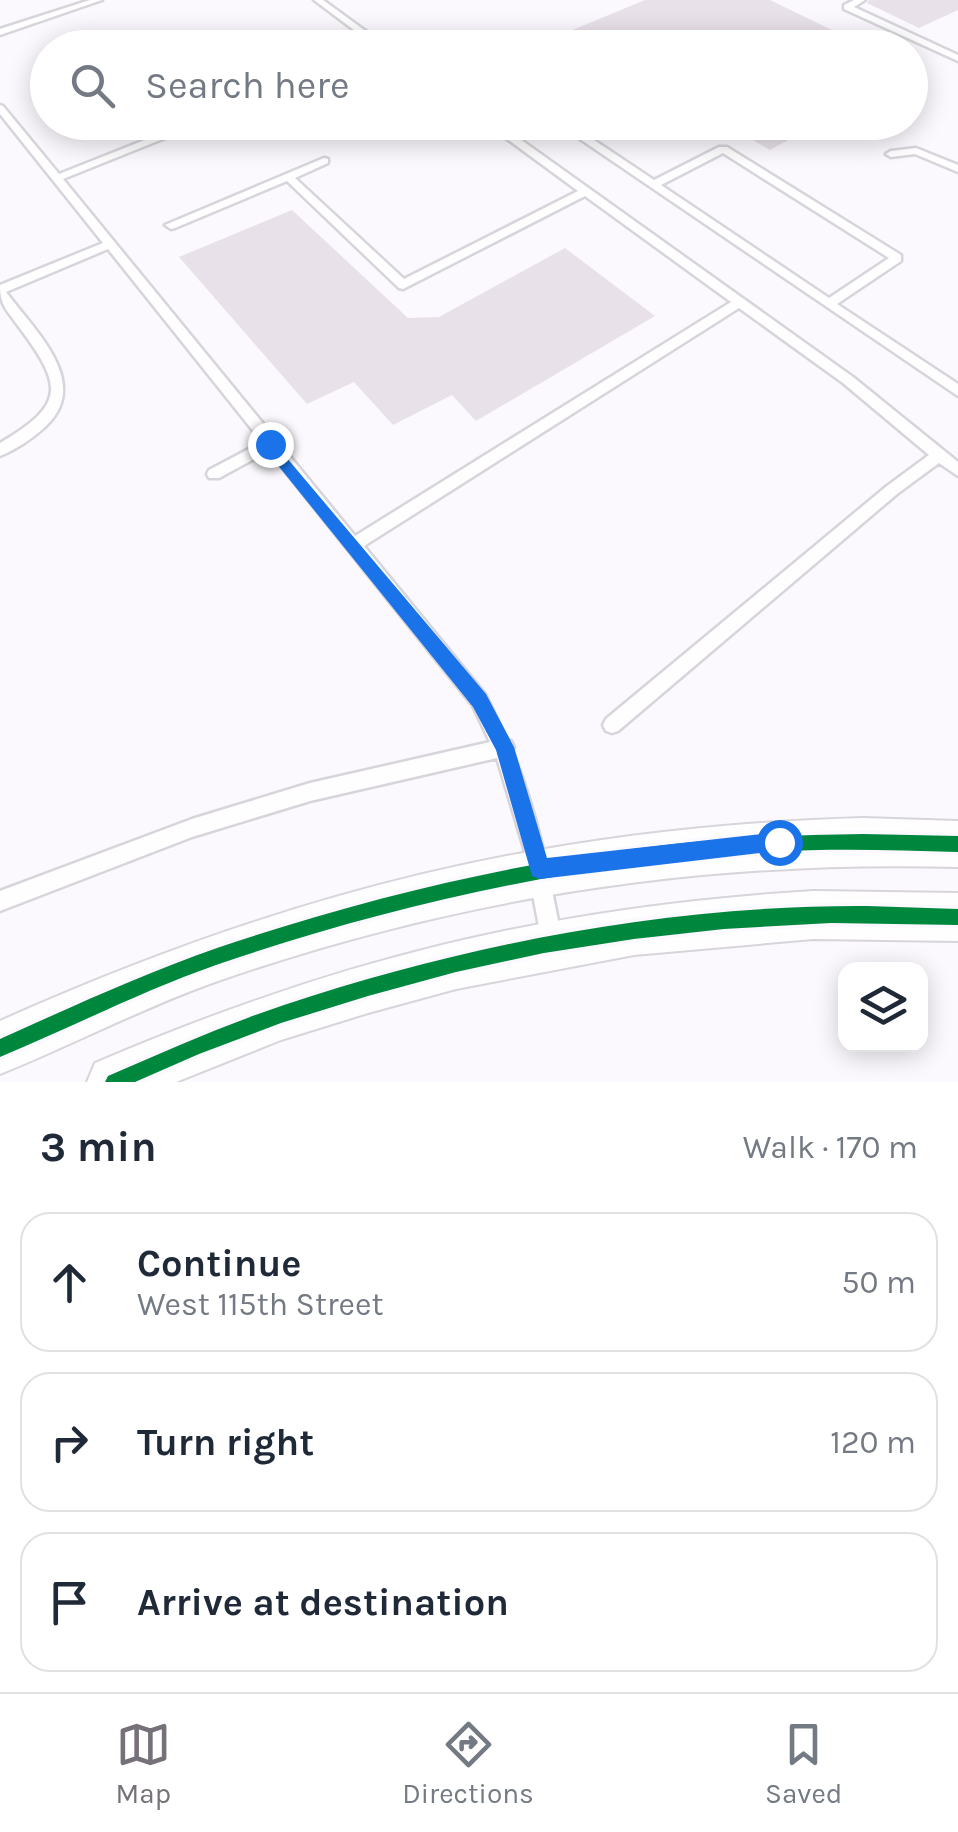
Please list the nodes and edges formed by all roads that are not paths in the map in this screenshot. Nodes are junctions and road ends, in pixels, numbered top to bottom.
1 (98, 0) edge
2 (318, 0) edge
3 (861, 0) edge
4 (360, 30) edge
5 (897, 30) edge
6 (0, 32) edge
7 (928, 44) edge
8 (958, 58) edge
9 (0, 108) edge
10 (154, 140) edge
11 (513, 140) edge
12 (587, 140) edge
13 (891, 154) dead end
14 (324, 161) dead end
15 (958, 169) edge
16 (288, 177) junction
17 (57, 178) junction
18 (653, 185) junction
19 (585, 192) junction
20 (171, 225) dead end
21 (110, 244) junction
22 (0, 291) edge
23 (739, 302) junction
24 (828, 304) junction
25 (958, 391) edge
26 (270, 444) junction
27 (0, 450) edge
28 (939, 455) junction
29 (958, 470) edge
30 (214, 474) dead end
31 (352, 546) junction
32 (612, 725) dead end
33 (505, 747) junction
34 (958, 844) edge
35 (540, 869) junction
36 (0, 901) edge
37 (958, 917) edge
38 (552, 943) junction
39 (0, 1048) edge
40 (114, 1082) edge

1 - 6 lane
2 - 4 lane
3 - 5 lane
7 - 8 lane
9 - 17 lane
10 - 17 lane
11 - 19 lane
12 - 18 lane
13 - 15 lane
14 - 16 lane
16 - 19 lane
16 - 20 lane
17 - 21 lane
18 - 24 lane
18 - 24 lane
19 - 23 lane
21 - 22 lane
21 - 26 lane
22 - 27 lane
23 - 28 lane
23 - 31 lane
24 - 25 lane
26 - 30 lane
26 - 31 lane
28 - 29 lane
28 - 32 lane
31 - 33 lane
33 - 35 lane
33 - 36 lane
34 - 35 street
35 - 38 lane
35 - 39 street
37 - 38 street
38 - 40 street

